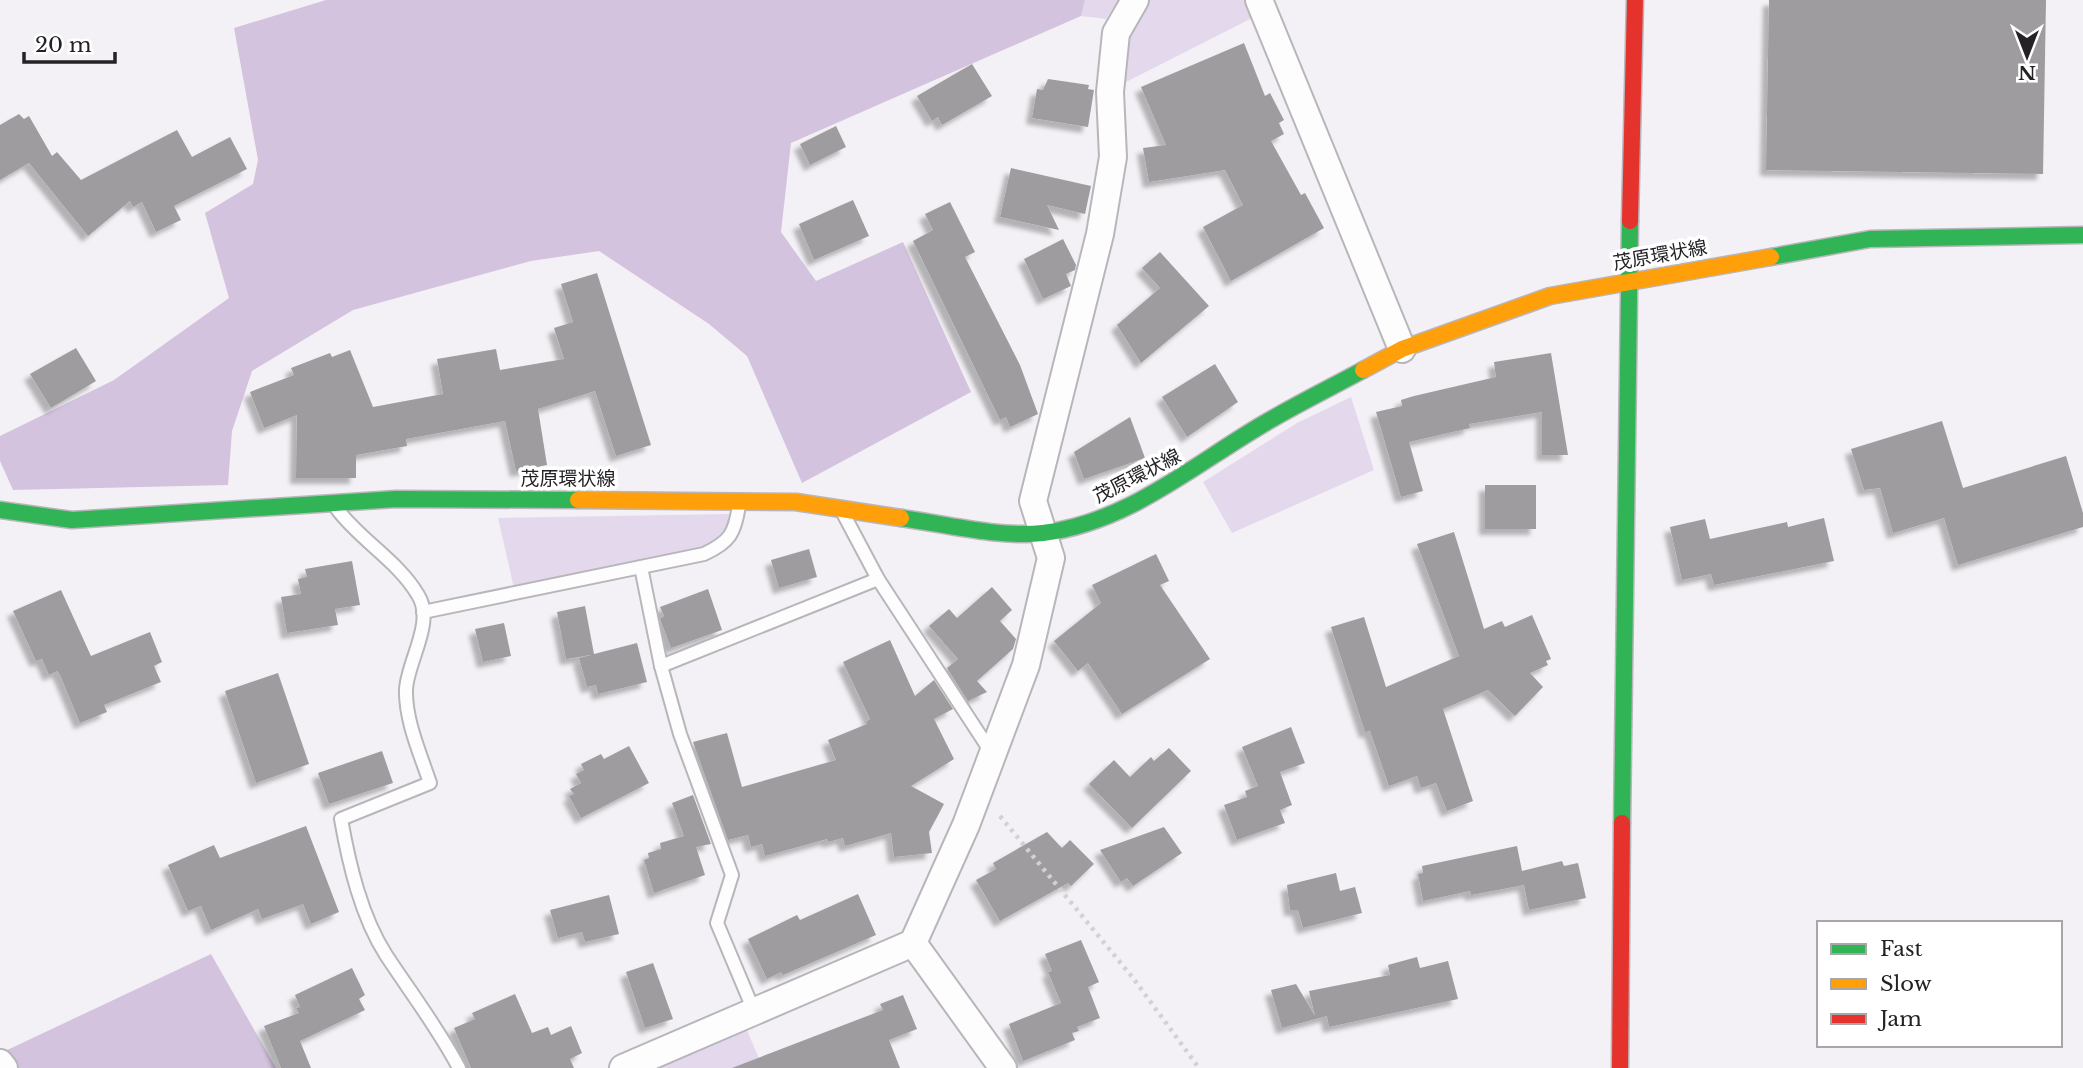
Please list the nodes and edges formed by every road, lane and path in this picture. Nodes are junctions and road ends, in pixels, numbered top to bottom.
1 (1135, 0) edge
2 (1258, 0) edge
3 (1635, 0) edge
4 (2083, 236) edge
5 (1628, 282) junction
6 (1402, 349) junction
7 (740, 501) junction
8 (332, 503) junction
9 (3, 504) edge
10 (840, 509) junction
11 (1042, 533) junction
12 (641, 567) junction
13 (878, 579) junction
14 (423, 612) junction
15 (661, 666) junction
16 (992, 754) junction
17 (977, 794) junction
18 (913, 943) junction
19 (754, 1011) junction
20 (0, 1063) edge
21 (4, 1068) edge
22 (459, 1068) edge
23 (623, 1068) edge
24 (1003, 1068) edge
25 (1199, 1068) edge
26 (1620, 1068) edge

1 - 11 street
2 - 6 street
3 - 5 main road
4 - 5 main road, 茂原環状線
5 - 6 main road, 茂原環状線
5 - 26 main road
6 - 11 main road, 茂原環状線
7 - 8 main road, 茂原環状線
7 - 10 main road, 茂原環状線
7 - 12 lane
8 - 9 main road, 茂原環状線
8 - 14 lane
10 - 11 main road, 茂原環状線
10 - 13 lane
11 - 16 street
12 - 14 lane
12 - 15 lane
13 - 15 lane
13 - 16 lane
14 - 22 lane
15 - 19 lane
16 - 17 street
17 - 18 street
17 - 25 path
18 - 19 street
18 - 24 street
19 - 23 street
20 - 21 street

